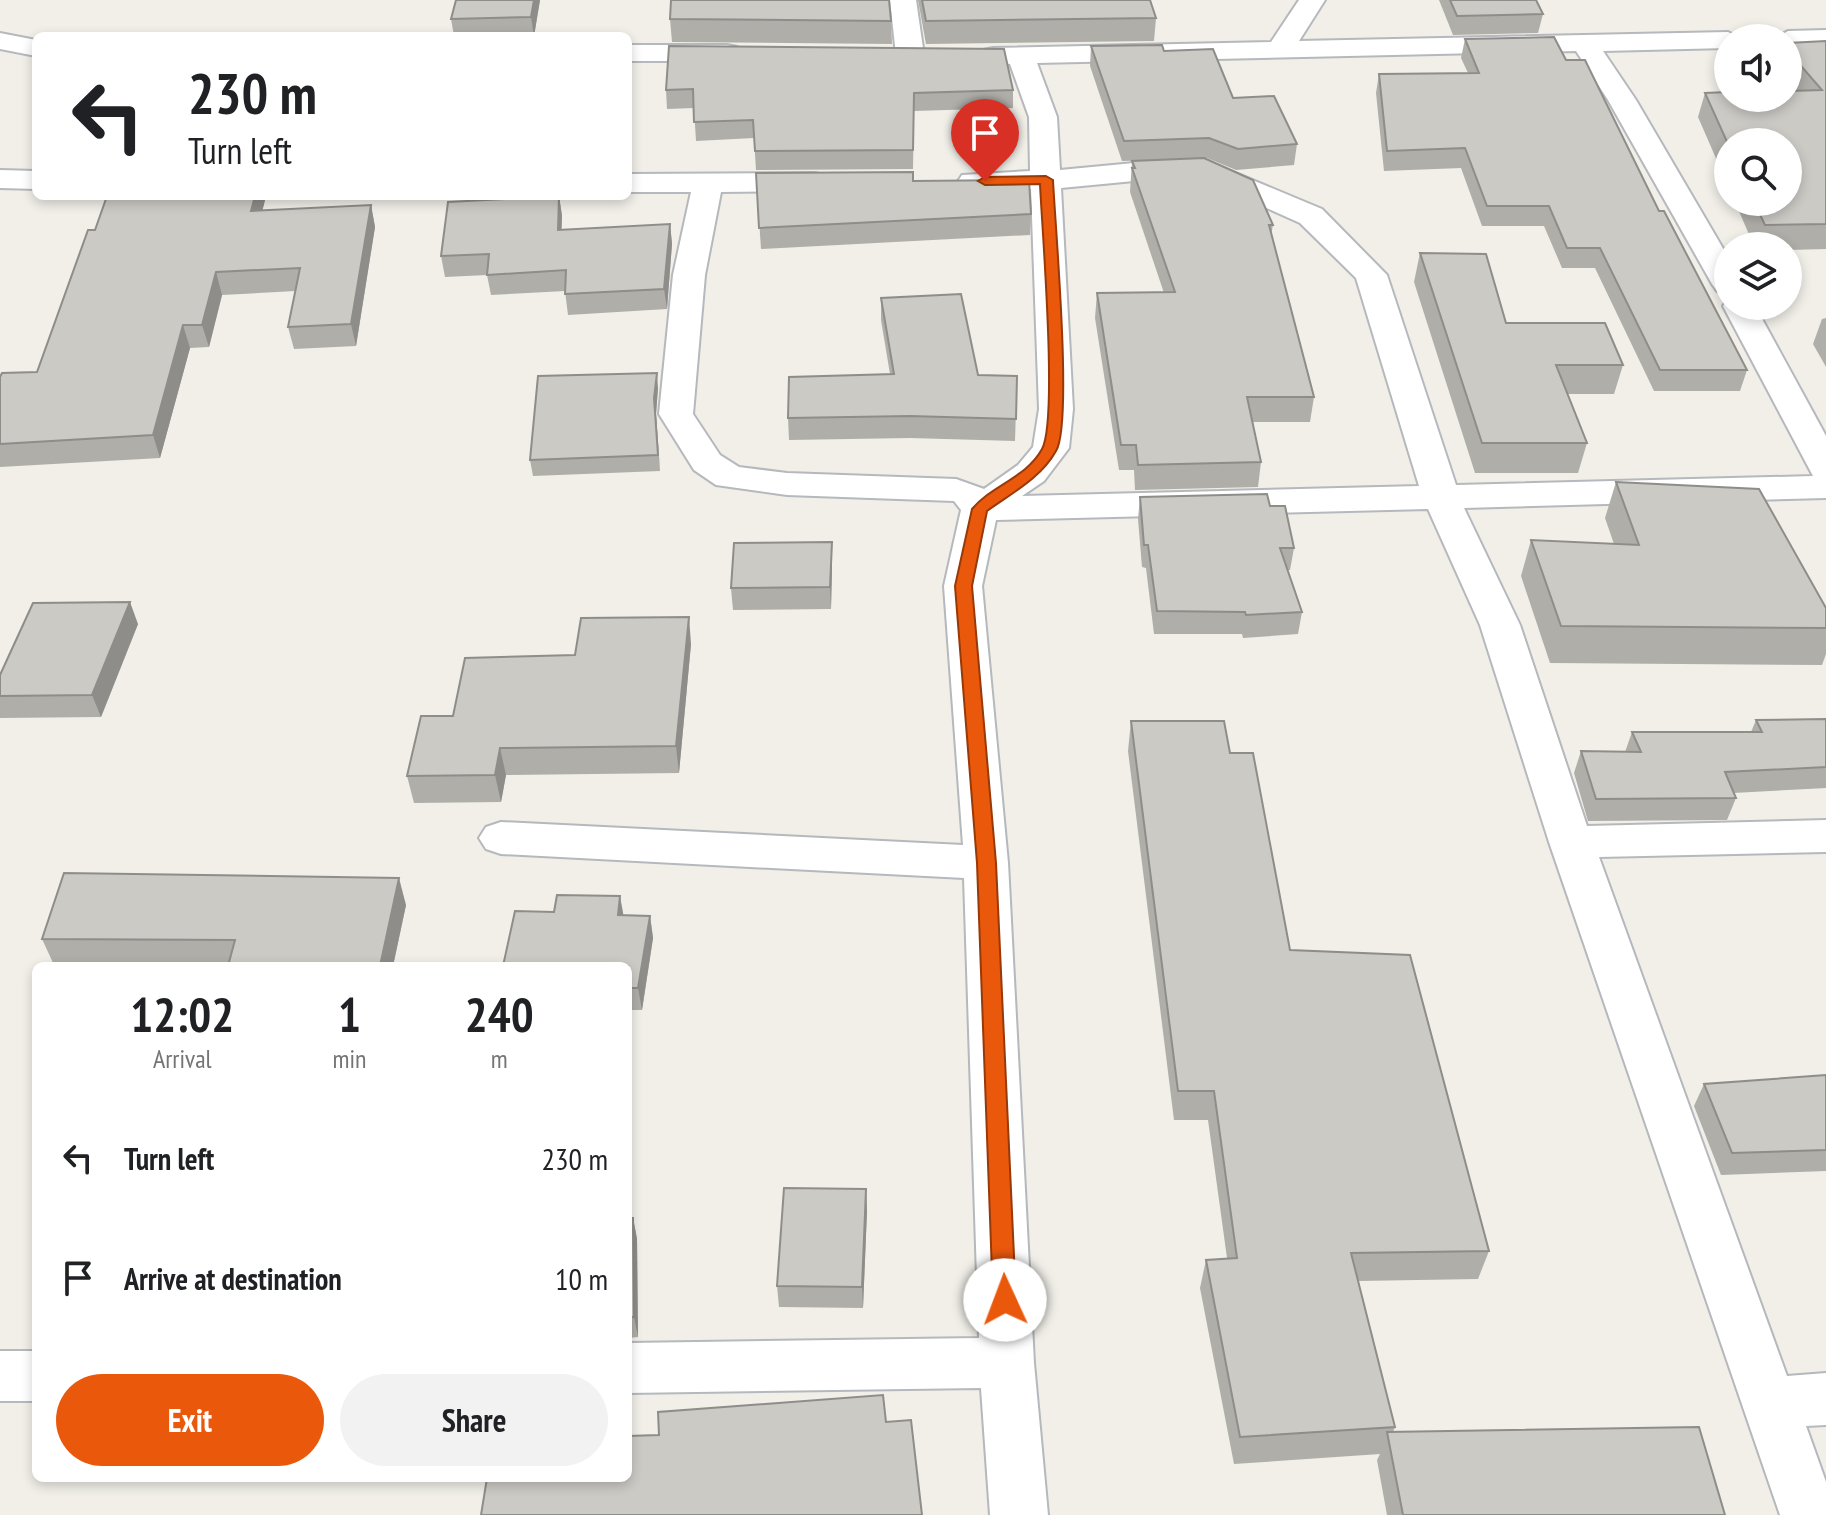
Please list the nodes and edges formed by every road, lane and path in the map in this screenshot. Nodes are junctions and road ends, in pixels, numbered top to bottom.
1 (903, 0) edge
2 (1312, 0) edge
3 (1826, 38) edge
4 (1802, 39) edge
5 (1714, 40) edge
6 (0, 41) edge
7 (1584, 43) junction
8 (32, 47) edge
9 (1280, 49) junction
10 (632, 53) edge
11 (757, 53) edge
12 (880, 55) edge
13 (910, 55) junction
14 (942, 55) edge
15 (973, 56) edge
16 (1021, 56) junction
17 (0, 179) edge
18 (32, 180) edge
19 (1046, 180) junction
20 (939, 181) edge
21 (847, 182) edge
22 (632, 183) edge
23 (709, 183) junction
24 (1714, 260) edge
25 (1746, 320) edge
26 (1826, 469) edge
27 (1826, 487) edge
28 (1441, 497) junction
29 (980, 509) junction
30 (1826, 836) edge
31 (501, 838) dead end
32 (1571, 842) junction
33 (986, 863) junction
34 (1007, 1363) junction
35 (632, 1368) edge
36 (0, 1376) edge
37 (32, 1376) edge
38 (1826, 1399) edge
39 (1769, 1403) junction
40 (1019, 1515) edge
41 (1809, 1515) edge

1 - 13 street
2 - 9 street
3 - 4 street
5 - 7 street
6 - 8 street
7 - 9 street
7 - 24 street
9 - 16 street
10 - 11 street
12 - 13 street
13 - 14 street
15 - 16 street
16 - 19 street
17 - 18 street
19 - 20 street
19 - 28 street
19 - 29 street
21 - 23 street
22 - 23 street
23 - 29 street
25 - 26 street
27 - 28 street
28 - 29 street
28 - 32 street
29 - 33 street
30 - 32 street
31 - 33 street
32 - 39 street
33 - 34 street
34 - 35 street
34 - 40 street
36 - 37 street
38 - 39 street
39 - 41 street

